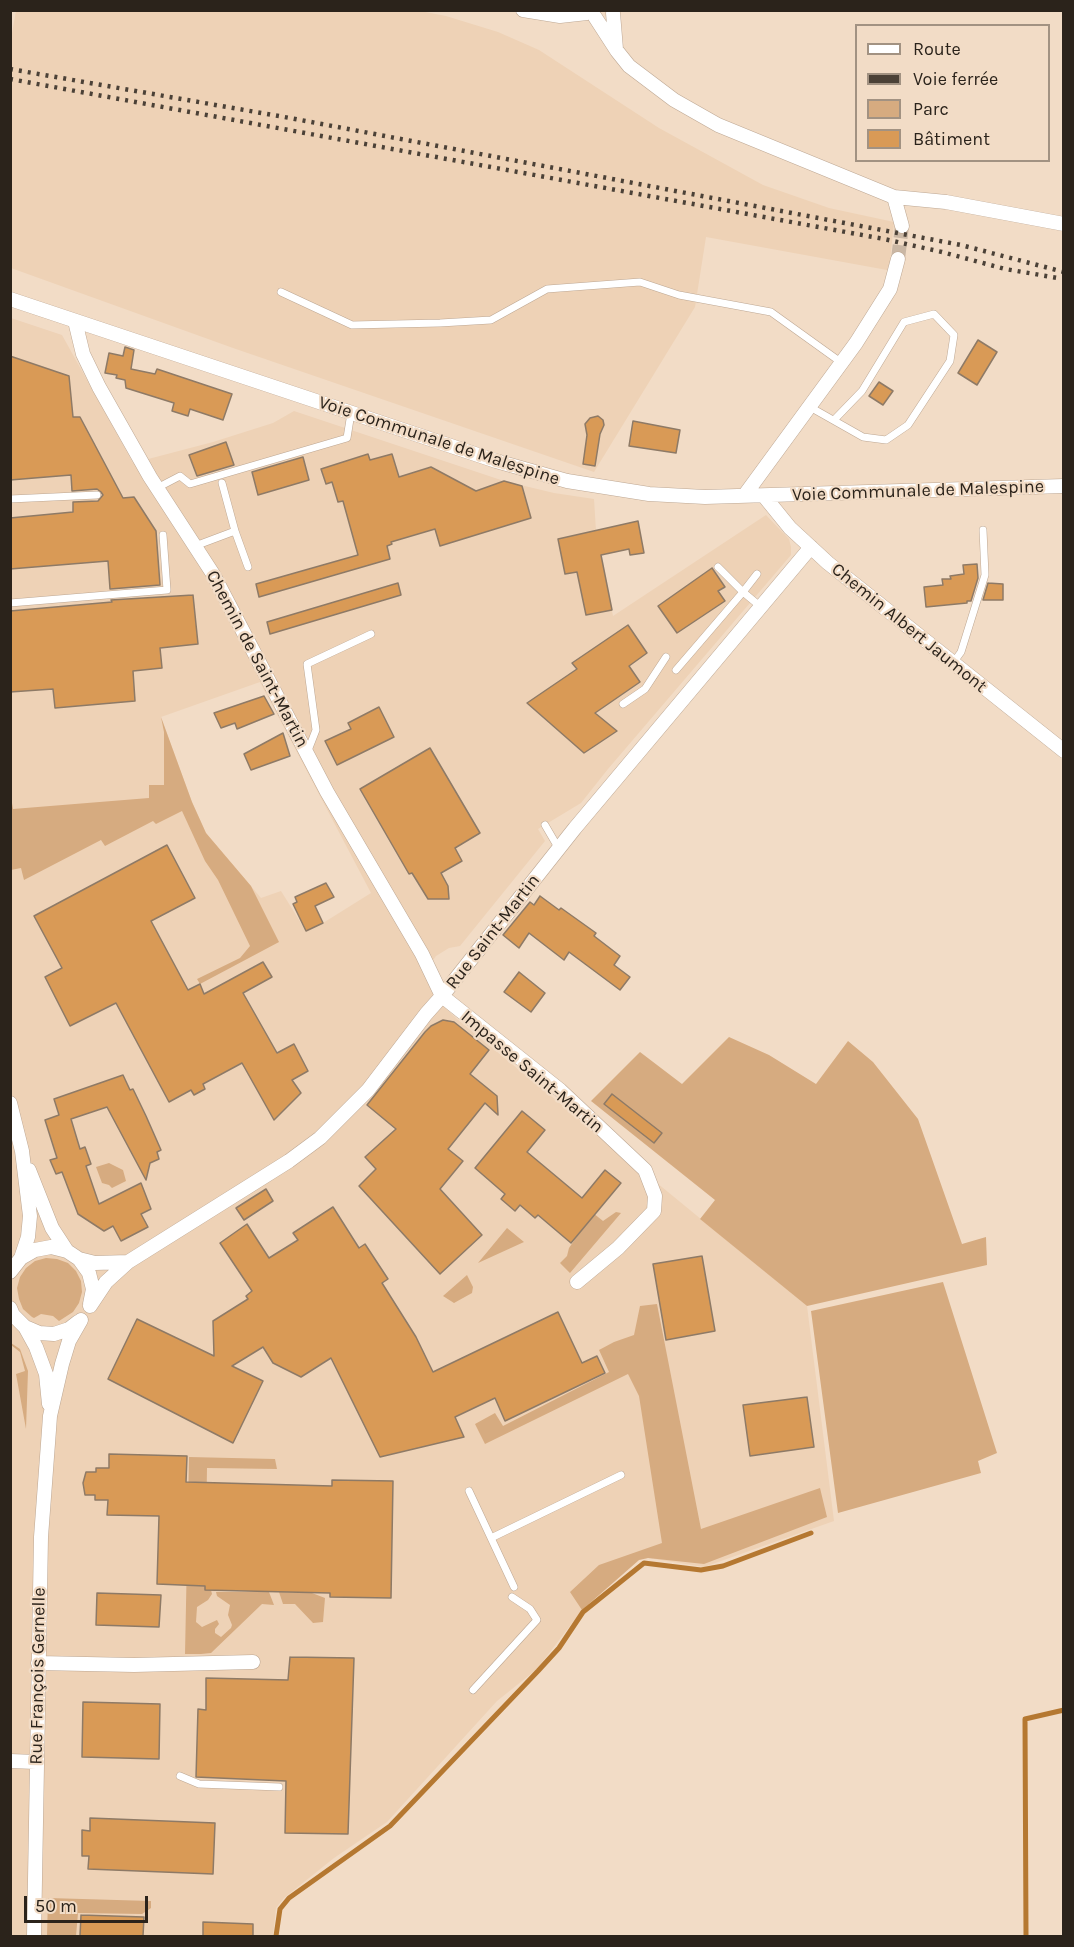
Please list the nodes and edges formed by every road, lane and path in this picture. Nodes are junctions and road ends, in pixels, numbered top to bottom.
1 (523, 10) edge
2 (550, 12) edge
3 (614, 12) edge
4 (588, 13) edge
5 (616, 51) junction
6 (894, 197) junction
7 (1064, 225) edge
8 (902, 226) tunnel mouth
9 (898, 259) tunnel mouth
10 (281, 292) dead end
11 (10, 299) edge
12 (75, 321) junction
13 (842, 363) junction
14 (810, 407) junction
15 (351, 413) junction
16 (834, 420) junction
17 (222, 483) dead end
18 (1064, 486) edge
19 (157, 488) junction
20 (97, 495) dead end
21 (744, 496) junction
22 (764, 496) junction
23 (10, 499) edge
24 (983, 530) dead end
25 (235, 531) junction
26 (163, 535) dead end
27 (195, 546) junction
28 (811, 547) junction
29 (248, 567) dead end
30 (718, 567) dead end
31 (757, 574) dead end
32 (742, 592) junction
33 (10, 603) edge
34 (761, 607) junction
35 (371, 634) dead end
36 (666, 657) dead end
37 (953, 663) junction
38 (676, 670) dead end
39 (623, 704) dead end
40 (1064, 751) edge
41 (307, 753) junction
42 (545, 825) dead end
43 (559, 849) junction
44 (442, 996) junction
45 (10, 1103) edge
46 (16, 1152) edge
47 (67, 1251) junction
48 (21, 1258) junction
49 (79, 1259) junction
50 (128, 1262) junction
51 (10, 1272) edge
52 (577, 1282) dead end
53 (90, 1306) junction
54 (11, 1313) edge
55 (81, 1320) junction
56 (25, 1327) junction
57 (50, 1416) junction
58 (621, 1475) dead end
59 (469, 1491) dead end
60 (491, 1538) junction
61 (514, 1587) dead end
62 (512, 1597) dead end
63 (253, 1662) dead end
64 (38, 1663) junction
65 (473, 1690) dead end
66 (10, 1761) edge
67 (36, 1762) junction
68 (180, 1776) dead end
69 (279, 1786) dead end
70 (34, 1936) edge

1 - 2 street
2 - 4 street
3 - 4 street
3 - 5 street
4 - 5 street
5 - 6 street
6 - 7 street
6 - 8 street
9 - 13 street
10 - 13 lane
11 - 12 street, Voie Communale de Malespine
12 - 15 street, Voie Communale de Malespine
12 - 19 street, Chemin de Saint-Martin
13 - 14 street
14 - 16 lane
14 - 21 street
15 - 19 lane
15 - 21 street, Voie Communale de Malespine
16 - 16 lane
17 - 25 lane
18 - 22 street, Voie Communale de Malespine
19 - 27 street, Chemin de Saint-Martin
20 - 23 lane
21 - 22 street, Voie Communale de Malespine
22 - 28 street, Chemin Albert Jaumont
24 - 37 lane
25 - 27 lane
25 - 29 lane
26 - 33 lane
27 - 41 street, Chemin de Saint-Martin
28 - 34 street, Rue Saint-Martin
28 - 37 street, Chemin Albert Jaumont
30 - 32 lane
31 - 32 lane
32 - 34 lane
32 - 38 lane
34 - 43 street, Rue Saint-Martin
35 - 41 lane
36 - 39 lane
37 - 40 street, Chemin Albert Jaumont
41 - 44 street, Chemin de Saint-Martin
42 - 43 lane
43 - 44 street, Rue Saint-Martin
44 - 50 street, Rue Saint-Martin
44 - 52 street, Impasse Saint-Martin
45 - 46 street
46 - 47 street
46 - 48 street
47 - 48 street
47 - 49 street
48 - 51 street
49 - 50 street
49 - 53 street
50 - 53 street, Rue Saint-Martin
53 - 55 street, Rue Saint-Martin
54 - 56 street
55 - 56 street
55 - 57 street, Rue Saint-Martin
56 - 57 street
57 - 64 street, Rue François Gernelle
58 - 60 lane
59 - 60 lane
60 - 61 lane
62 - 65 lane
63 - 64 street
64 - 67 street, Rue François Gernelle
66 - 67 street
67 - 70 street, Rue François Gernelle
68 - 69 lane

